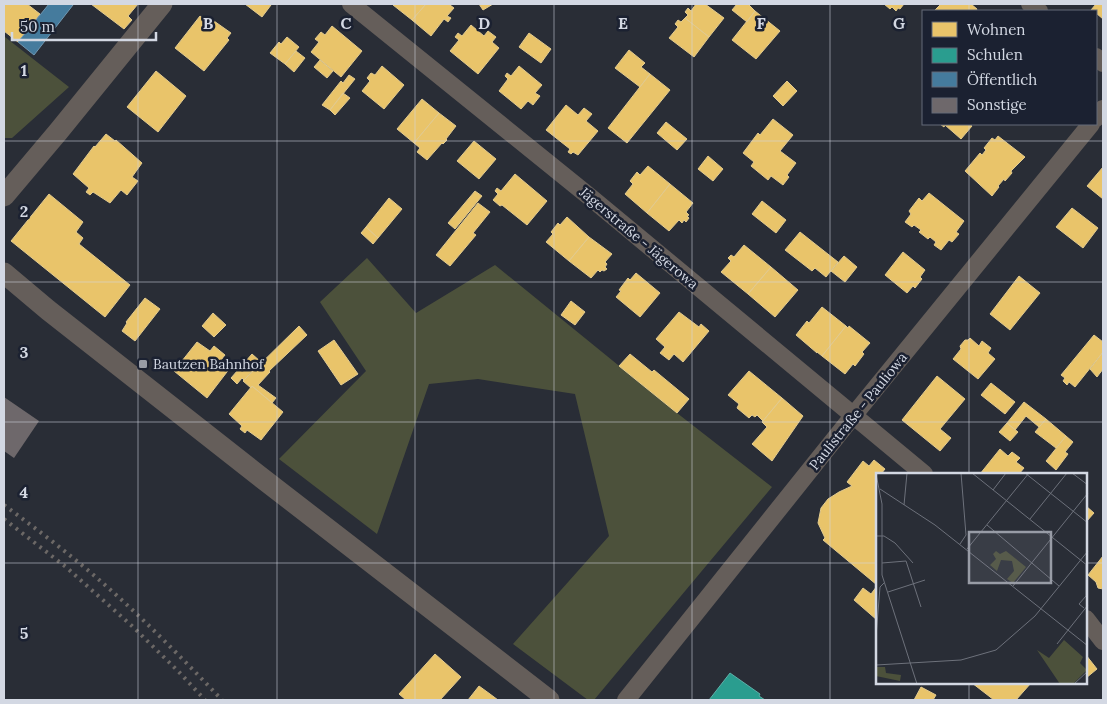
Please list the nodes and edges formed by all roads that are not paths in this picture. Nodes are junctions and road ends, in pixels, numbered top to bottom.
1 (162, 4) edge
2 (351, 4) edge
3 (1091, 125) edge
4 (4, 196) edge
5 (4, 273) edge
6 (854, 416) junction
7 (923, 473) edge
8 (1087, 620) edge
9 (1103, 641) edge
10 (550, 700) edge
11 (626, 700) edge

1 - 4 street
2 - 6 street, Jägerstraße - Jägerowa
3 - 6 street, Paulistraße - Pauliowa
5 - 10 street
6 - 7 street, Jägerstraße - Jägerowa
6 - 11 street, Paulistraße - Pauliowa
8 - 9 street

